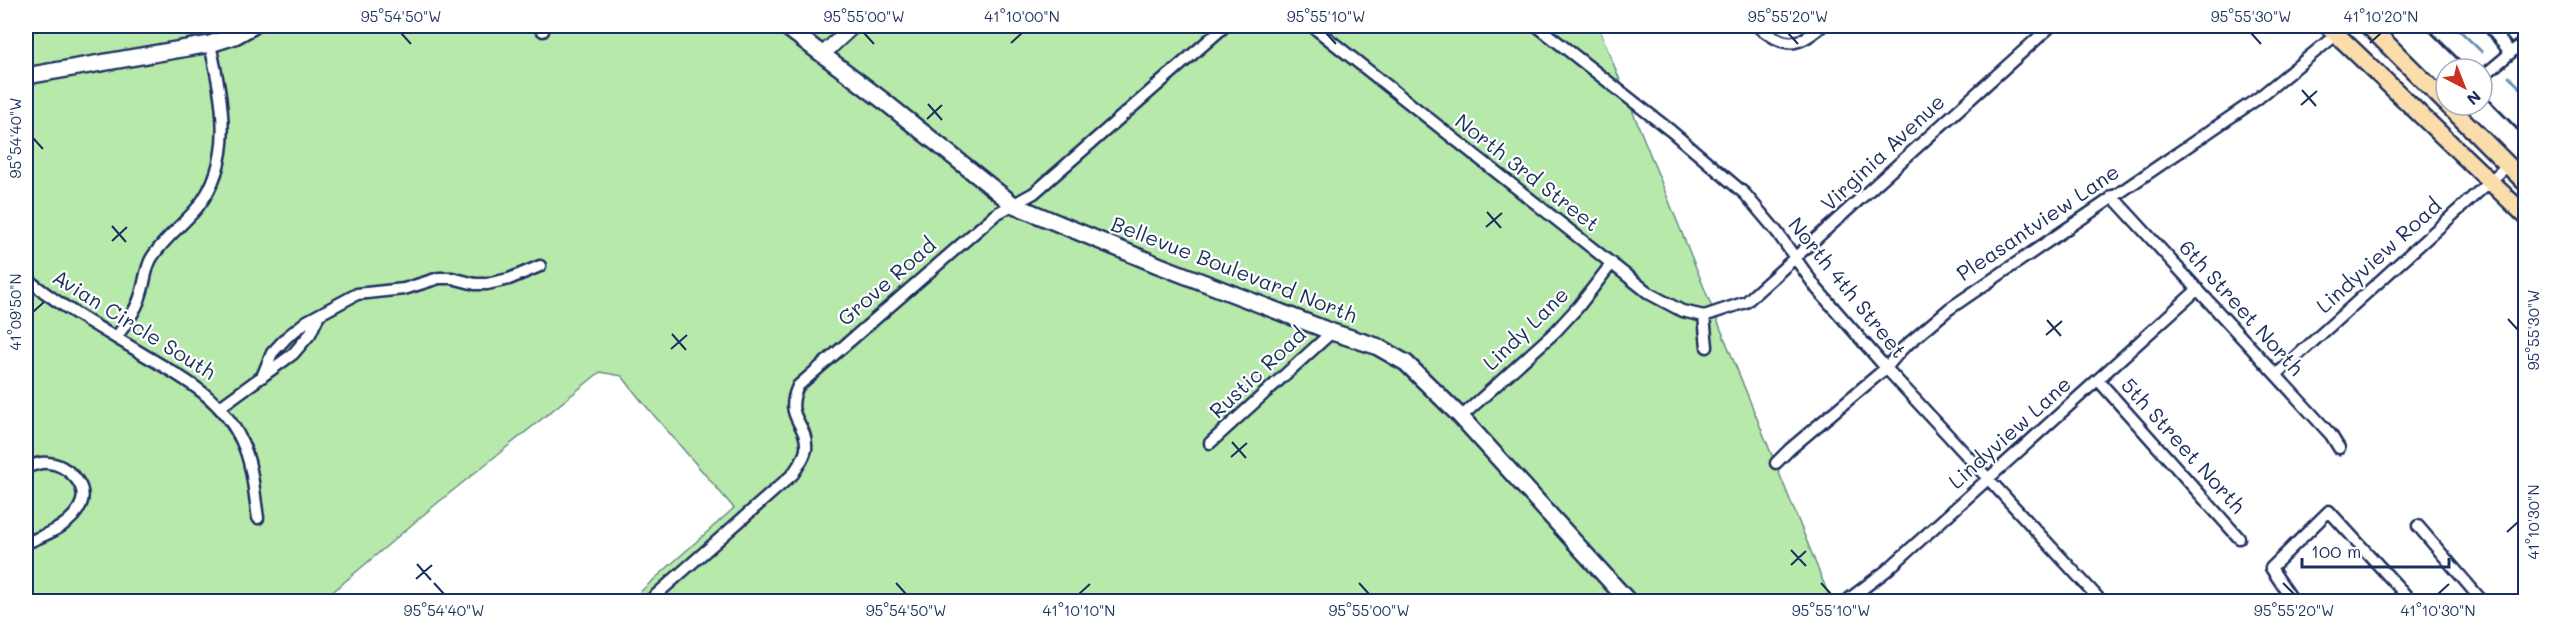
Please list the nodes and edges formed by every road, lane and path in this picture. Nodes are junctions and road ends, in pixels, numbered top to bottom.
1 (253, 26) edge
2 (785, 26) edge
3 (853, 26) edge
4 (1225, 26) edge
5 (1313, 26) edge
6 (1537, 26) edge
7 (1757, 26) edge
8 (1822, 26) edge
9 (2052, 26) edge
10 (2369, 26) edge
11 (2489, 26) edge
12 (2333, 30) edge
13 (2526, 40) edge
14 (210, 44) junction
15 (2510, 52) junction
16 (823, 54) junction
17 (2494, 66) edge
18 (26, 76) edge
19 (2434, 90) edge
20 (2461, 117) edge
21 (2508, 165) junction
22 (2490, 182) junction
23 (2526, 183) edge
24 (2112, 196) junction
25 (1014, 205) junction
26 (2526, 216) edge
27 (1796, 259) junction
28 (1612, 264) junction
29 (540, 266) dead end
30 (26, 278) edge
31 (2198, 289) junction
32 (1704, 316) junction
33 (1332, 332) junction
34 (116, 338) junction
35 (1707, 346) dead end
36 (1886, 368) junction
37 (2276, 375) junction
38 (2098, 380) junction
39 (220, 407) junction
40 (1461, 417) junction
41 (1210, 443) dead end
42 (2339, 448) dead end
43 (1776, 463) dead end
44 (26, 468) edge
45 (1989, 478) junction
46 (258, 518) dead end
47 (2418, 526) dead end
48 (2239, 538) dead end
49 (26, 543) edge
50 (648, 602) edge
51 (1629, 602) edge
52 (1845, 602) edge
53 (2102, 602) edge
54 (2294, 602) edge
55 (2412, 602) edge
56 (2483, 602) edge

1 - 14 main road
2 - 16 main road, Bellevue Boulevard North
3 - 16 street
4 - 25 street, Grove Road
5 - 28 street, North 3rd Street
6 - 27 street, North 4th Street
7 - 8 street
9 - 27 street, Virginia Avenue
10 - 19 main road
11 - 15 street
12 - 22 main road
12 - 24 street, Pleasantview Lane
13 - 15 street
14 - 18 main road
14 - 34 street
15 - 17 street
16 - 25 main road, Bellevue Boulevard North
20 - 21 main road
21 - 22 street, Lindyview Road
21 - 23 main road
22 - 26 main road
22 - 37 street, Lindyview Road
24 - 31 street, 6th Street North
24 - 36 street, Pleasantview Lane
25 - 33 main road, Bellevue Boulevard North
25 - 50 street, Grove Road
27 - 32 street, Virginia Avenue
27 - 36 street, North 4th Street
28 - 32 street, North 3rd Street
28 - 40 street, Lindy Lane
29 - 39 street
30 - 34 street, Avian Circle South
31 - 37 street, 6th Street North
31 - 38 street, Lindyview Lane
32 - 35 street
33 - 40 main road, Bellevue Boulevard North
33 - 41 street, Rustic Road
34 - 39 street, Avian Circle South
36 - 43 street, Pleasantview Lane
36 - 45 street, North 4th Street
37 - 42 street, 6th Street North
38 - 45 street, Lindyview Lane
38 - 48 street, 5th Street North
39 - 46 street, Avian Circle South
40 - 51 main road, Bellevue Boulevard North
44 - 49 street
45 - 52 street, Lindyview Lane
45 - 53 street, North 4th Street
47 - 56 street
54 - 55 street

